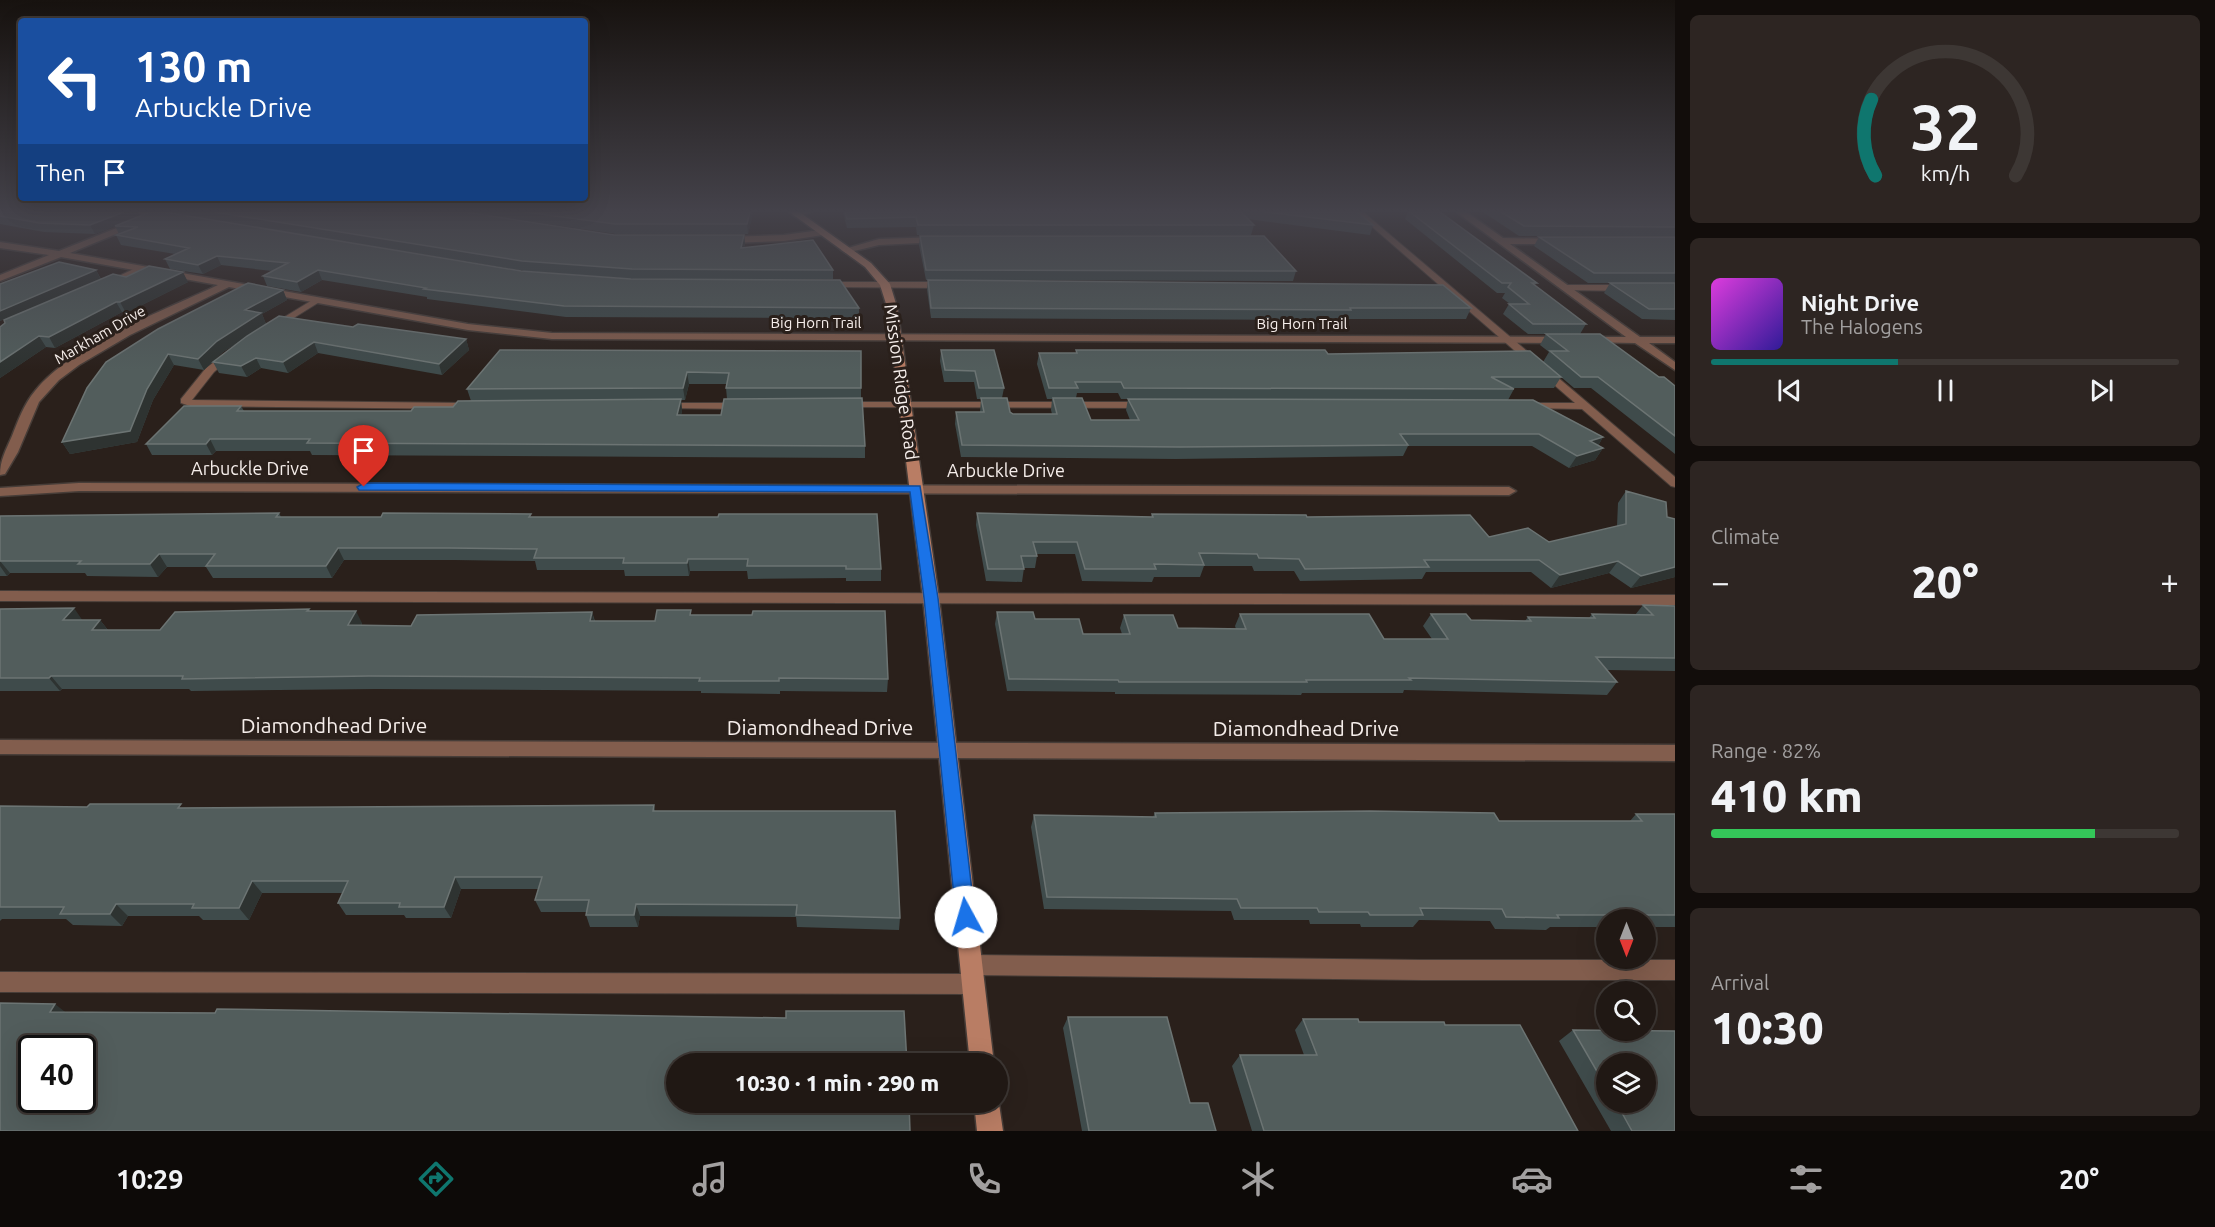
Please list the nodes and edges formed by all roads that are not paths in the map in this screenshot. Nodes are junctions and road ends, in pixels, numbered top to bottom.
1 (37, 264) edge
2 (113, 264) edge
3 (866, 264) edge
4 (1419, 264) edge
5 (1532, 264) edge
6 (140, 269) junction
7 (0, 279) edge
8 (815, 284) edge
9 (885, 284) junction
10 (226, 285) junction
11 (956, 285) edge
12 (1435, 287) edge
13 (1447, 287) junction
14 (96, 288) edge
15 (1565, 288) junction
16 (1631, 288) edge
17 (317, 301) junction
18 (259, 335) edge
19 (895, 338) junction
20 (1509, 340) junction
21 (1637, 340) junction
22 (1675, 340) edge
23 (242, 345) edge
24 (1675, 367) edge
25 (904, 404) junction
26 (832, 405) edge
27 (1155, 405) edge
28 (486, 406) edge
29 (653, 406) edge
30 (749, 406) edge
31 (1514, 406) edge
32 (1585, 406) junction
33 (0, 471) edge
34 (1675, 483) edge
35 (916, 489) junction
36 (1509, 491) dead end
37 (0, 492) edge
38 (0, 596) edge
39 (931, 598) junction
40 (1675, 600) edge
41 (0, 747) edge
42 (947, 751) junction
43 (1675, 753) edge
44 (1675, 970) edge
45 (972, 974) junction
46 (0, 982) edge
47 (981, 1053) edge
48 (988, 1113) edge
49 (990, 1131) edge

1 - 7 street
2 - 6 street, Big Horn Trail
3 - 9 street, Mission Ridge Road
4 - 13 lane
5 - 15 street
6 - 10 street, Big Horn Trail
6 - 14 lane
8 - 9 lane
9 - 11 lane
9 - 19 street, Mission Ridge Road
10 - 17 street, Big Horn Trail
10 - 33 street, Markham Drive
12 - 13 lane
13 - 20 lane
15 - 16 lane
15 - 21 street
17 - 18 lane
17 - 19 street, Big Horn Trail
19 - 20 street, Big Horn Trail
19 - 25 street, Mission Ridge Road
20 - 21 street, Big Horn Trail
20 - 32 lane
21 - 22 street, Big Horn Trail
21 - 24 street
23 - 28 lane
25 - 26 lane
25 - 27 lane
25 - 35 street, Mission Ridge Road
29 - 30 lane
31 - 32 lane
32 - 34 lane
35 - 36 street, Arbuckle Drive
35 - 37 street, Arbuckle Drive
35 - 39 street, Mission Ridge Road
38 - 39 lane
39 - 40 lane
39 - 42 street, Mission Ridge Road
41 - 42 street, Diamondhead Drive
42 - 43 street, Diamondhead Drive
42 - 45 street, Mission Ridge Road
44 - 45 lane
45 - 46 lane
45 - 47 street, Mission Ridge Road
48 - 49 street

